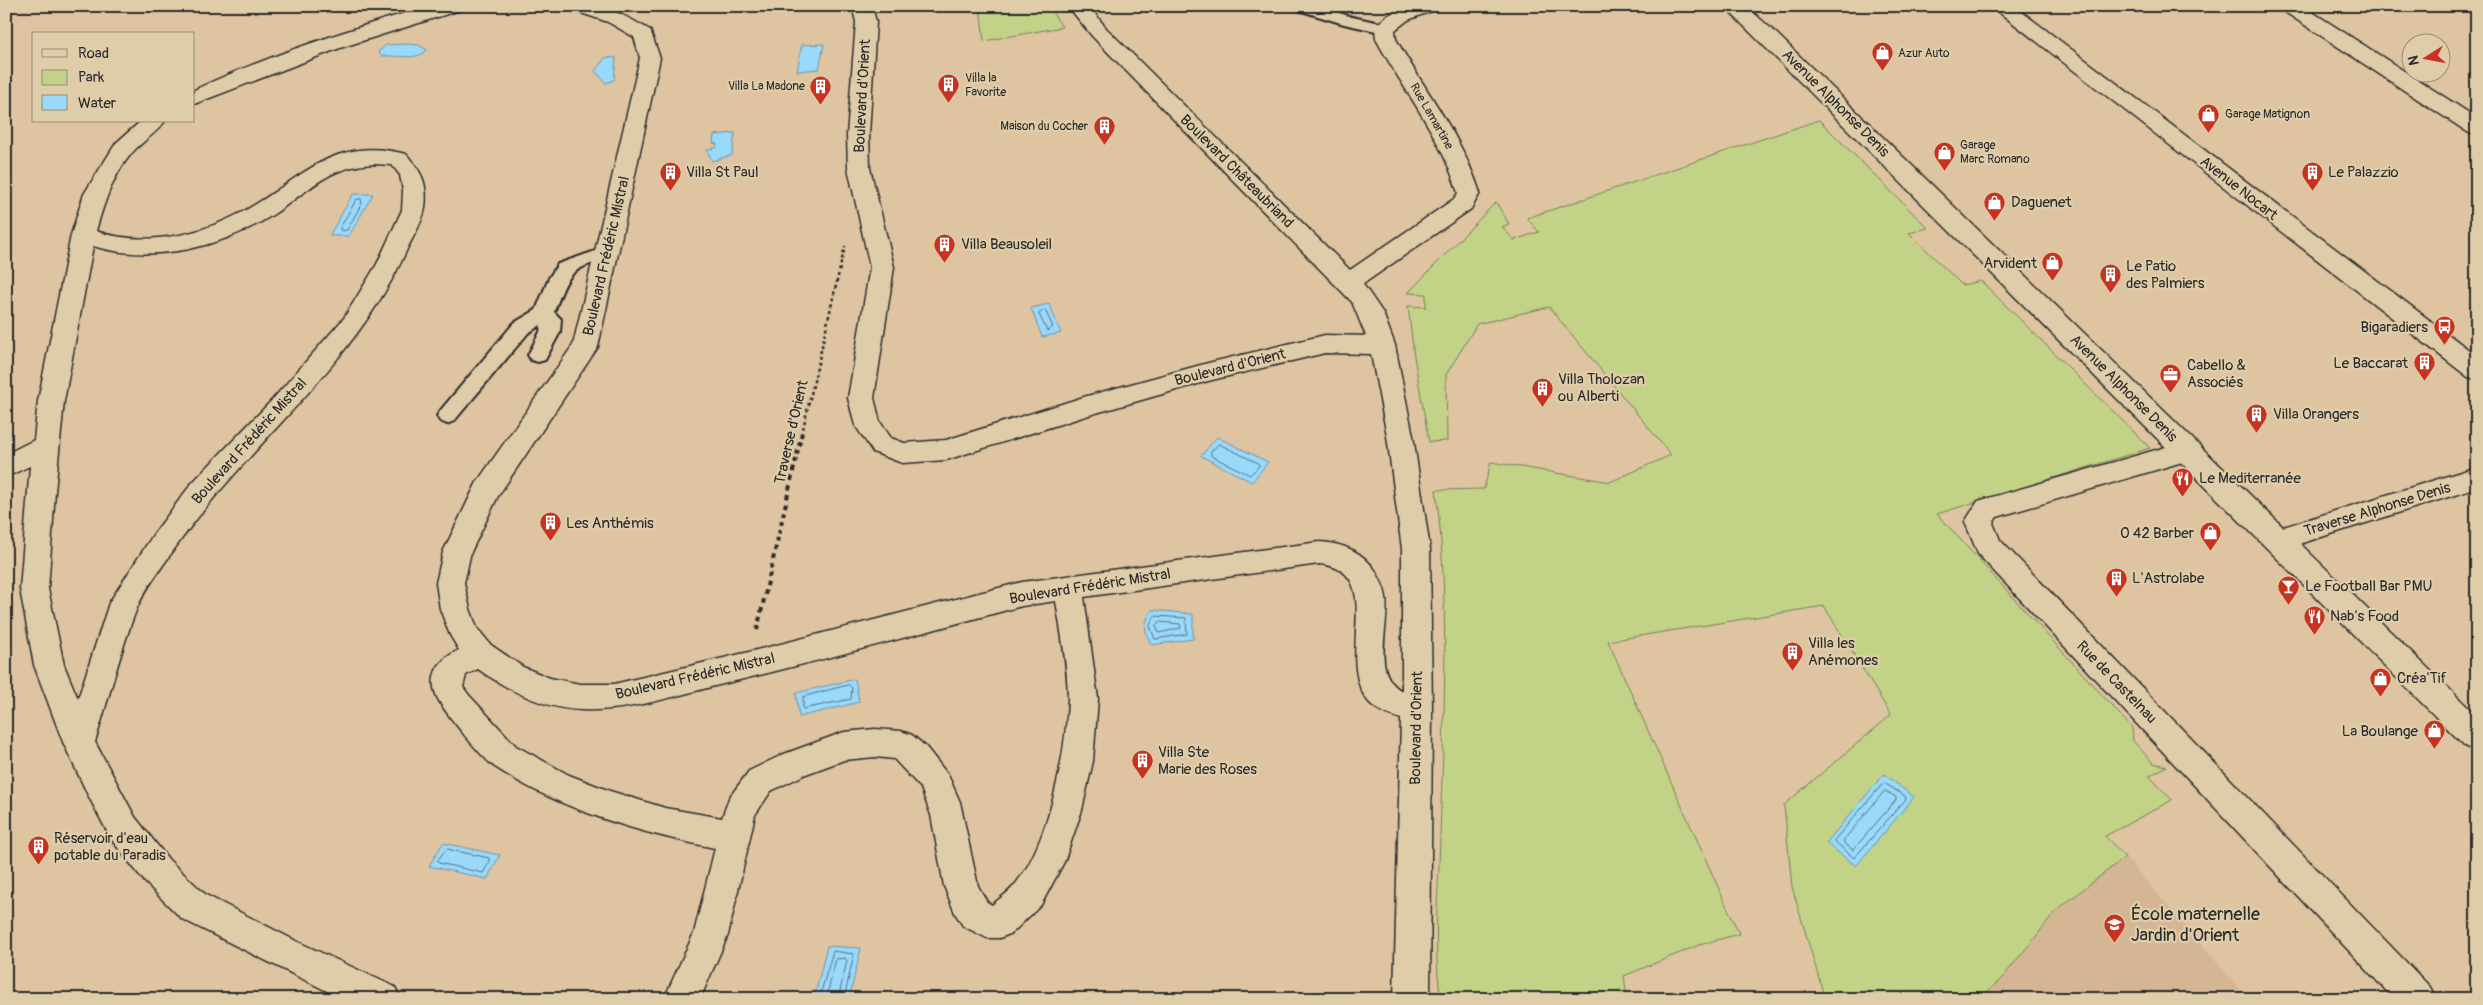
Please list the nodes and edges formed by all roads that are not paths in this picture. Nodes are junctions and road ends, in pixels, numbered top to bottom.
1 (453, 6) edge
2 (579, 6) edge
3 (862, 6) edge
4 (1078, 6) edge
5 (1300, 6) edge
6 (1427, 6) edge
7 (1734, 6) edge
8 (1758, 6) edge
9 (2001, 6) edge
10 (2289, 6) edge
11 (1385, 28) junction
12 (1770, 38) junction
13 (195, 98) edge
14 (153, 122) edge
15 (2477, 128) edge
16 (83, 235) junction
17 (607, 253) junction
18 (1348, 283) junction
19 (544, 314) junction
20 (1382, 345) junction
21 (538, 355) dead end
22 (2477, 370) edge
23 (447, 416) dead end
24 (46, 445) junction
25 (2187, 451) junction
26 (6, 467) edge
27 (2477, 477) edge
28 (2277, 540) junction
29 (1068, 588) junction
30 (480, 654) junction
31 (1417, 710) junction
32 (2477, 738) edge
33 (79, 742) junction
34 (734, 836) junction
35 (383, 999) edge
36 (682, 999) edge
37 (1412, 999) edge
38 (2418, 999) edge

1 - 13 street
2 - 17 street, Boulevard Frédéric Mistral
3 - 20 street, Boulevard d'Orient
4 - 18 street, Boulevard Châteaubriand
5 - 11 lane
6 - 11 street
7 - 12 street, Avenue Alphonse Denis
8 - 12 street, Avenue Alphonse Denis
9 - 22 street, Avenue Nocart
10 - 15 street
11 - 18 street, Rue Lamartine
12 - 25 street, Avenue Alphonse Denis
14 - 16 street
16 - 24 street
16 - 33 street, Boulevard Frédéric Mistral
17 - 19 lane
17 - 30 street, Boulevard Frédéric Mistral
18 - 20 street, Boulevard Châteaubriand
19 - 21 lane
19 - 23 lane
20 - 31 street, Boulevard d'Orient
24 - 26 street
24 - 33 street
25 - 28 street, Avenue Alphonse Denis
25 - 38 street, Rue de Castelnau
27 - 28 street, Traverse Alphonse Denis
28 - 32 street, Avenue Alphonse Denis
29 - 30 street, Boulevard Frédéric Mistral
29 - 31 street, Boulevard Frédéric Mistral
29 - 34 street
30 - 34 street
31 - 37 street, Boulevard d'Orient
33 - 35 street
34 - 36 street

